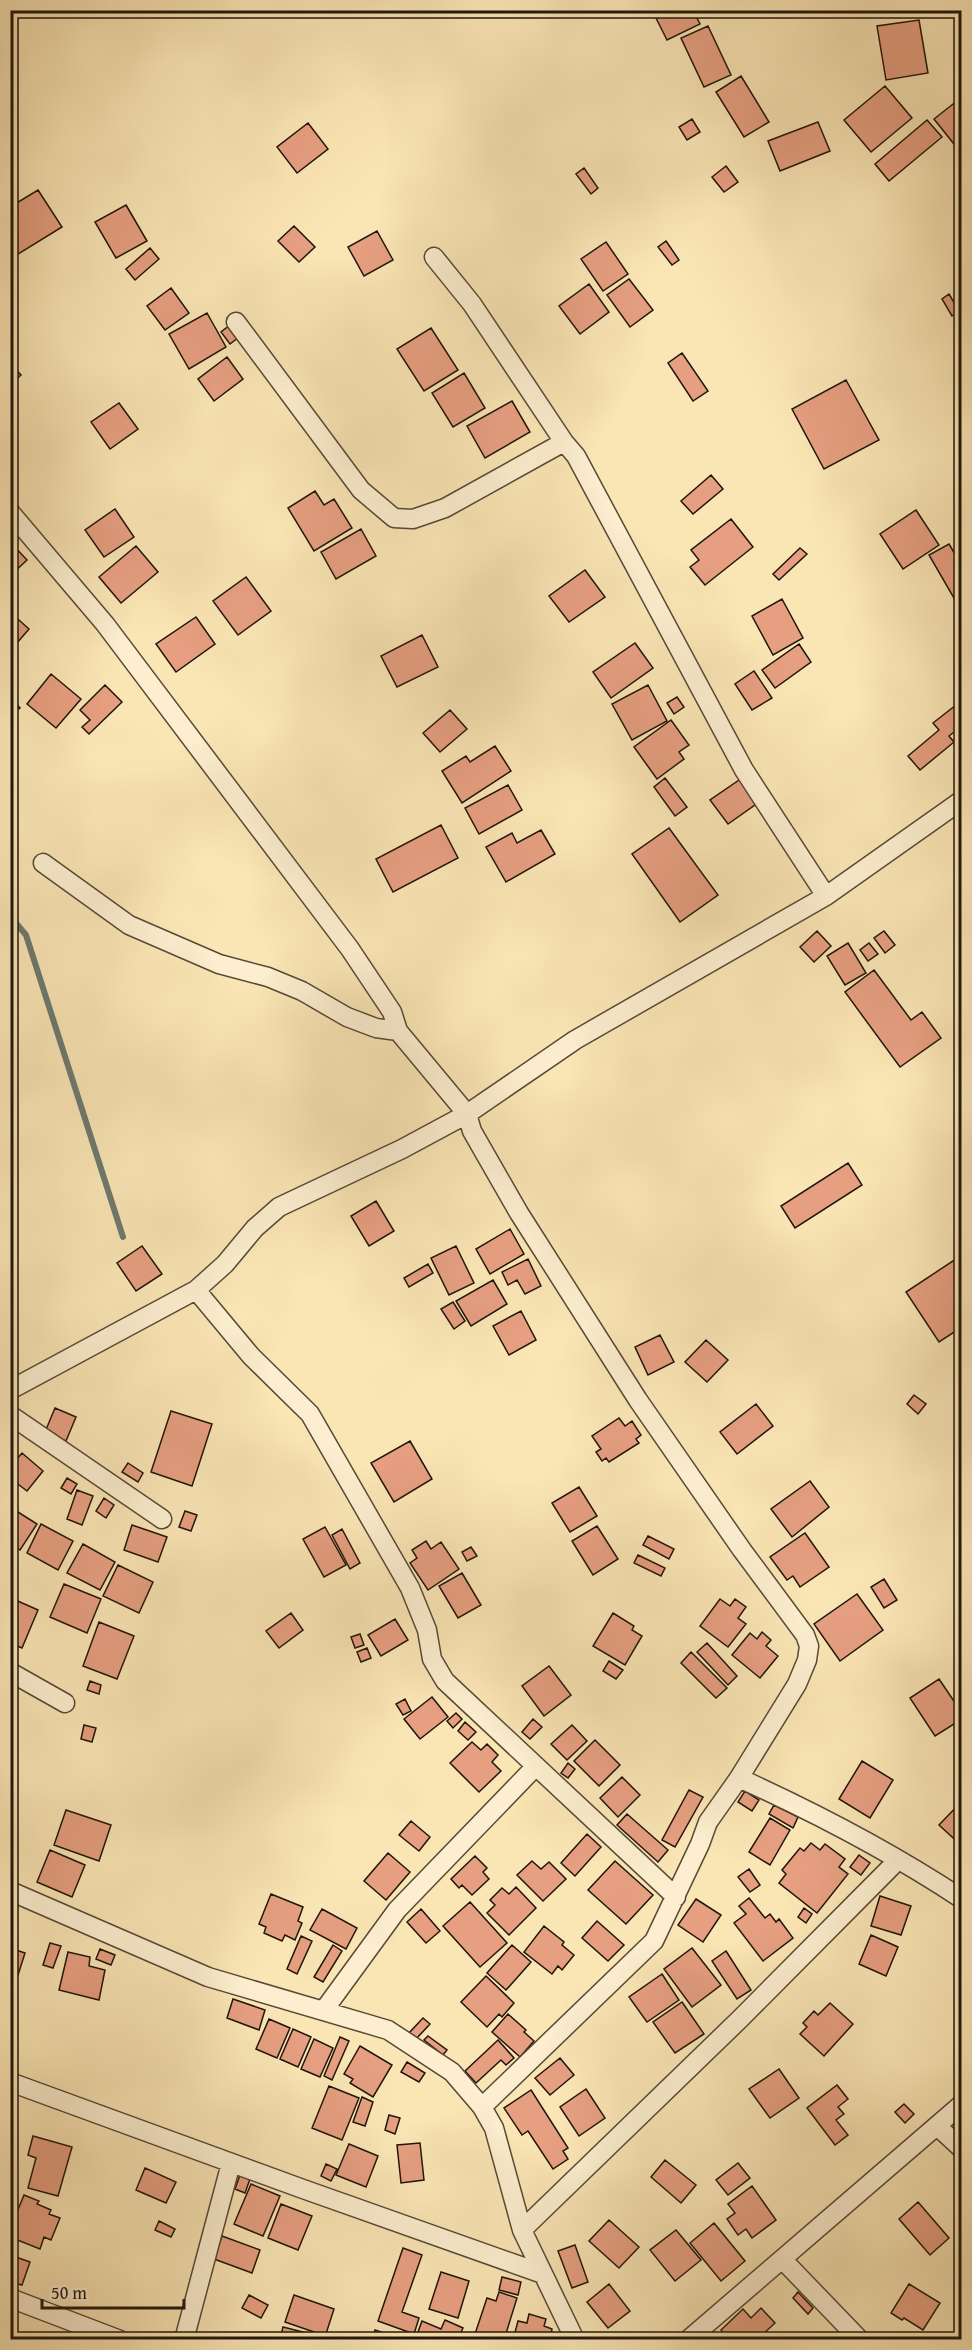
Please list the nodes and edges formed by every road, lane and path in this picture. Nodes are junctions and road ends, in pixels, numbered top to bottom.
1 (434, 257) dead end
2 (236, 322) dead end
3 (564, 442) junction
4 (10, 512) edge
5 (962, 800) edge
6 (43, 863) dead end
7 (826, 896) junction
8 (398, 1031) junction
9 (467, 1114) junction
10 (196, 1290) junction
11 (10, 1390) edge
12 (10, 1415) edge
13 (162, 1519) dead end
14 (10, 1672) edge
15 (64, 1702) dead end
16 (536, 1766) junction
17 (739, 1778) junction
18 (898, 1860) junction
19 (10, 1891) edge
20 (676, 1897) junction
21 (962, 1899) edge
22 (324, 2010) junction
23 (10, 2082) edge
24 (962, 2104) edge
25 (482, 2107) junction
26 (937, 2126) junction
27 (962, 2149) edge
28 (231, 2163) junction
29 (522, 2230) junction
30 (782, 2259) junction
31 (543, 2274) junction
32 (10, 2298) edge
33 (120, 2340) edge
34 (184, 2340) edge
35 (575, 2340) edge
36 (688, 2340) edge
37 (860, 2340) edge

1 - 3 street
2 - 3 street
3 - 7 street
4 - 8 street
5 - 7 street
6 - 8 street
7 - 9 street
8 - 9 street
9 - 10 street
9 - 17 street
10 - 11 street
10 - 16 street
12 - 13 street
14 - 15 street
16 - 20 street
16 - 22 street
17 - 18 street
17 - 20 street
18 - 21 street
18 - 29 street
19 - 22 street
20 - 25 street
22 - 25 street
23 - 28 street
24 - 26 street
25 - 29 street
26 - 27 street
26 - 30 street
28 - 31 street
28 - 34 street
29 - 31 street
30 - 36 street
30 - 37 street
31 - 35 street
32 - 33 street

